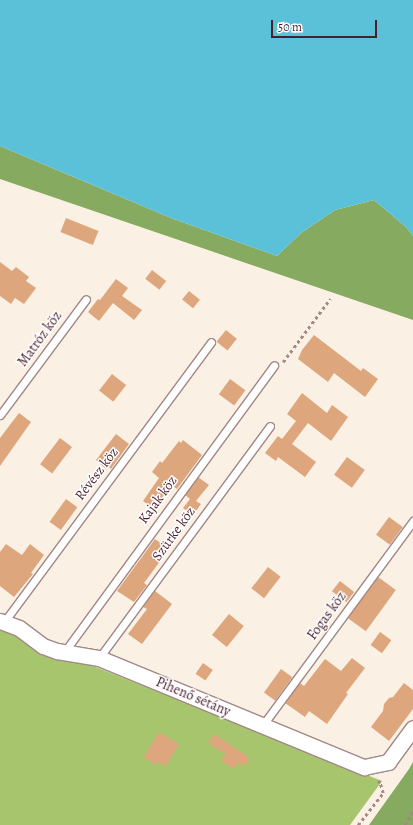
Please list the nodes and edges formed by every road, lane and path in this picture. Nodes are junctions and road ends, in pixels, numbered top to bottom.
1 (86, 299) dead end
2 (330, 299) dead end
3 (211, 342) dead end
4 (274, 366) joint
5 (0, 415) edge
6 (270, 426) dead end
7 (413, 521) edge
8 (2, 621) edge
9 (64, 651) junction
10 (99, 658) junction
11 (262, 726) junction
12 (413, 728) edge
13 (364, 767) junction
14 (413, 809) edge
15 (358, 825) edge
16 (405, 825) edge

1 - 5 lane, Matróz köz
2 - 4 path
3 - 8 lane, Révész köz
4 - 9 lane, Kajak köz
6 - 10 lane, Szürke köz
7 - 11 lane, Fogas köz
8 - 9 street, Pihenő sétány
9 - 10 street, Pihenő sétány
10 - 11 street, Pihenő sétány
11 - 13 street, Pihenő sétány
12 - 13 street
13 - 15 path
14 - 16 path

